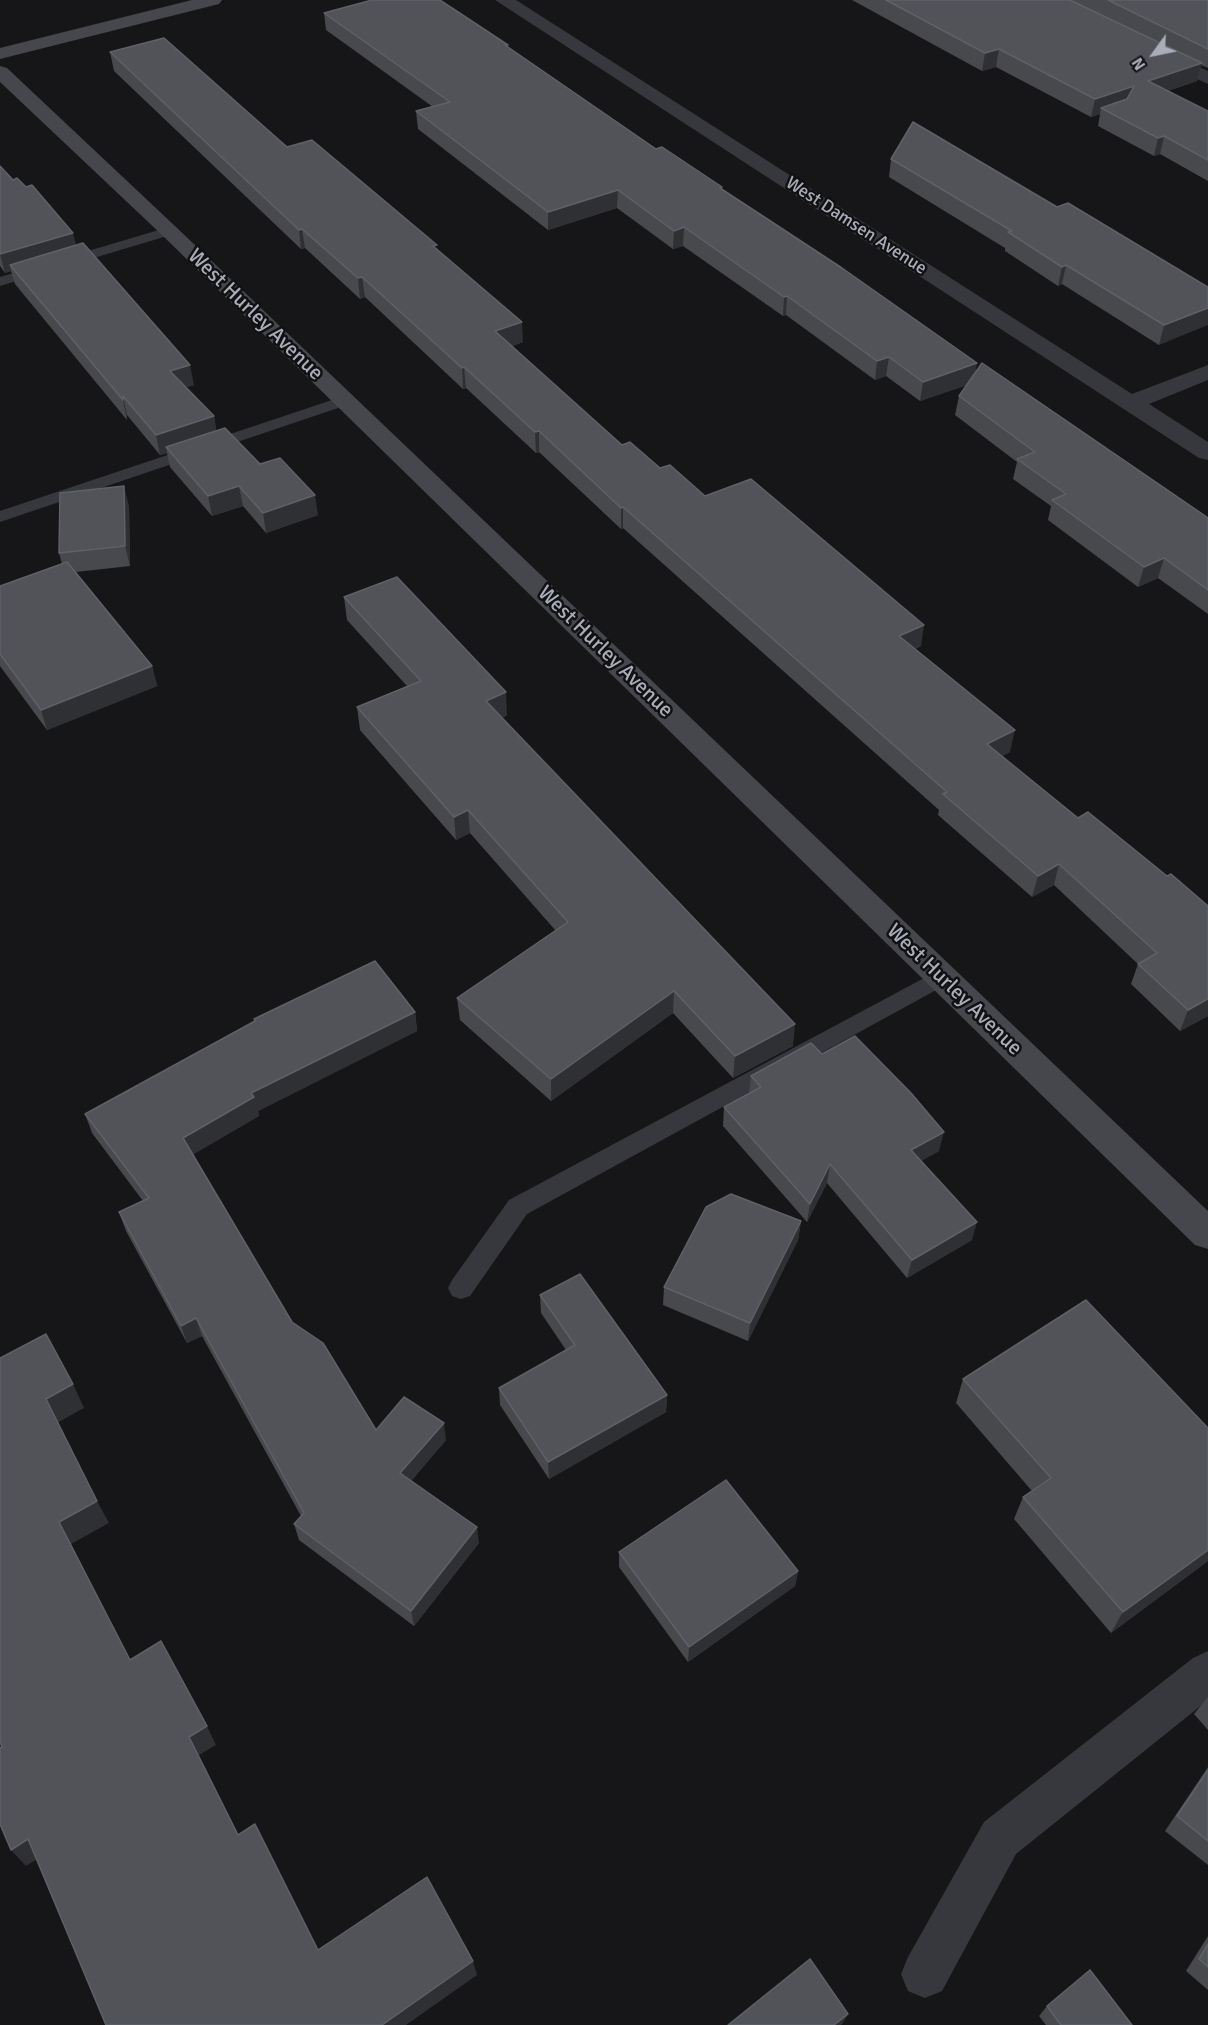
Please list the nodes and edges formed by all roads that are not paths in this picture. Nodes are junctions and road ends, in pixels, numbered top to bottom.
1 (213, 0) edge
2 (504, 0) edge
3 (1145, 47) edge
4 (0, 54) edge
5 (0, 72) edge
6 (1208, 78) edge
7 (169, 231) junction
8 (0, 282) edge
9 (1208, 372) edge
10 (344, 401) junction
11 (1131, 403) junction
12 (1208, 453) edge
13 (0, 517) edge
14 (941, 977) junction
15 (1208, 1234) edge
16 (460, 1288) dead end
17 (1208, 1673) edge
18 (925, 1974) dead end

1 - 4 street
2 - 11 street, West Damsen Avenue
3 - 6 street
5 - 7 street, West Hurley Avenue
7 - 8 lane
7 - 10 street, West Hurley Avenue
9 - 11 street
10 - 13 lane
10 - 14 street, West Hurley Avenue
11 - 12 street, West Damsen Avenue
14 - 15 street, West Hurley Avenue
14 - 16 lane
17 - 18 street

